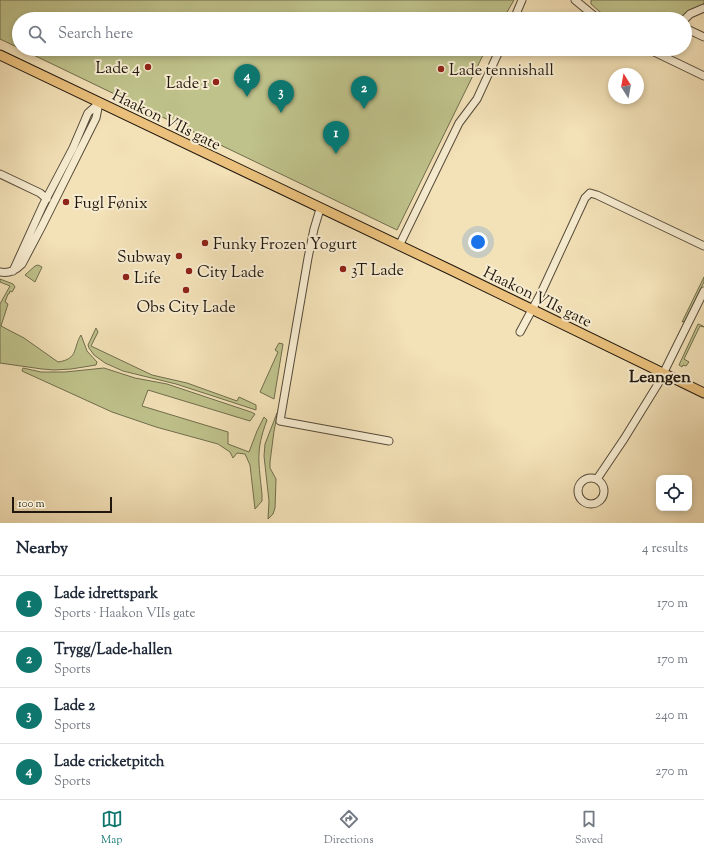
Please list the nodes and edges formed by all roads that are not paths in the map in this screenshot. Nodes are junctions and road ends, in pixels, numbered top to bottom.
1 (522, 0) edge
2 (576, 0) edge
3 (704, 8) edge
4 (517, 12) edge
5 (590, 12) edge
6 (692, 13) edge
7 (692, 31) edge
8 (704, 37) edge
9 (0, 55) edge
10 (497, 56) edge
11 (667, 56) edge
12 (704, 76) edge
13 (99, 103) junction
14 (0, 174) edge
15 (47, 198) junction
16 (320, 209) junction
17 (399, 246) junction
18 (704, 246) edge
19 (13, 270) junction
20 (0, 272) edge
21 (704, 291) edge
22 (532, 310) junction
23 (520, 332) dead end
24 (663, 373) junction
25 (704, 393) edge
26 (389, 441) dead end
27 (597, 479) dead end

1 - 4 street
2 - 5 street
3 - 6 street
7 - 8 street
9 - 13 main road, Haakon VIIs gate
10 - 17 street
11 - 12 street
13 - 15 street
13 - 16 main road, Haakon VIIs gate
13 - 19 street
14 - 15 street
15 - 19 street
16 - 17 main road, Haakon VIIs gate
16 - 26 street
17 - 22 main road, Haakon VIIs gate
18 - 22 street
19 - 20 street
21 - 24 street
22 - 23 street
22 - 24 main road, Haakon VIIs gate
24 - 25 main road, Haakon VIIs gate
24 - 27 street

